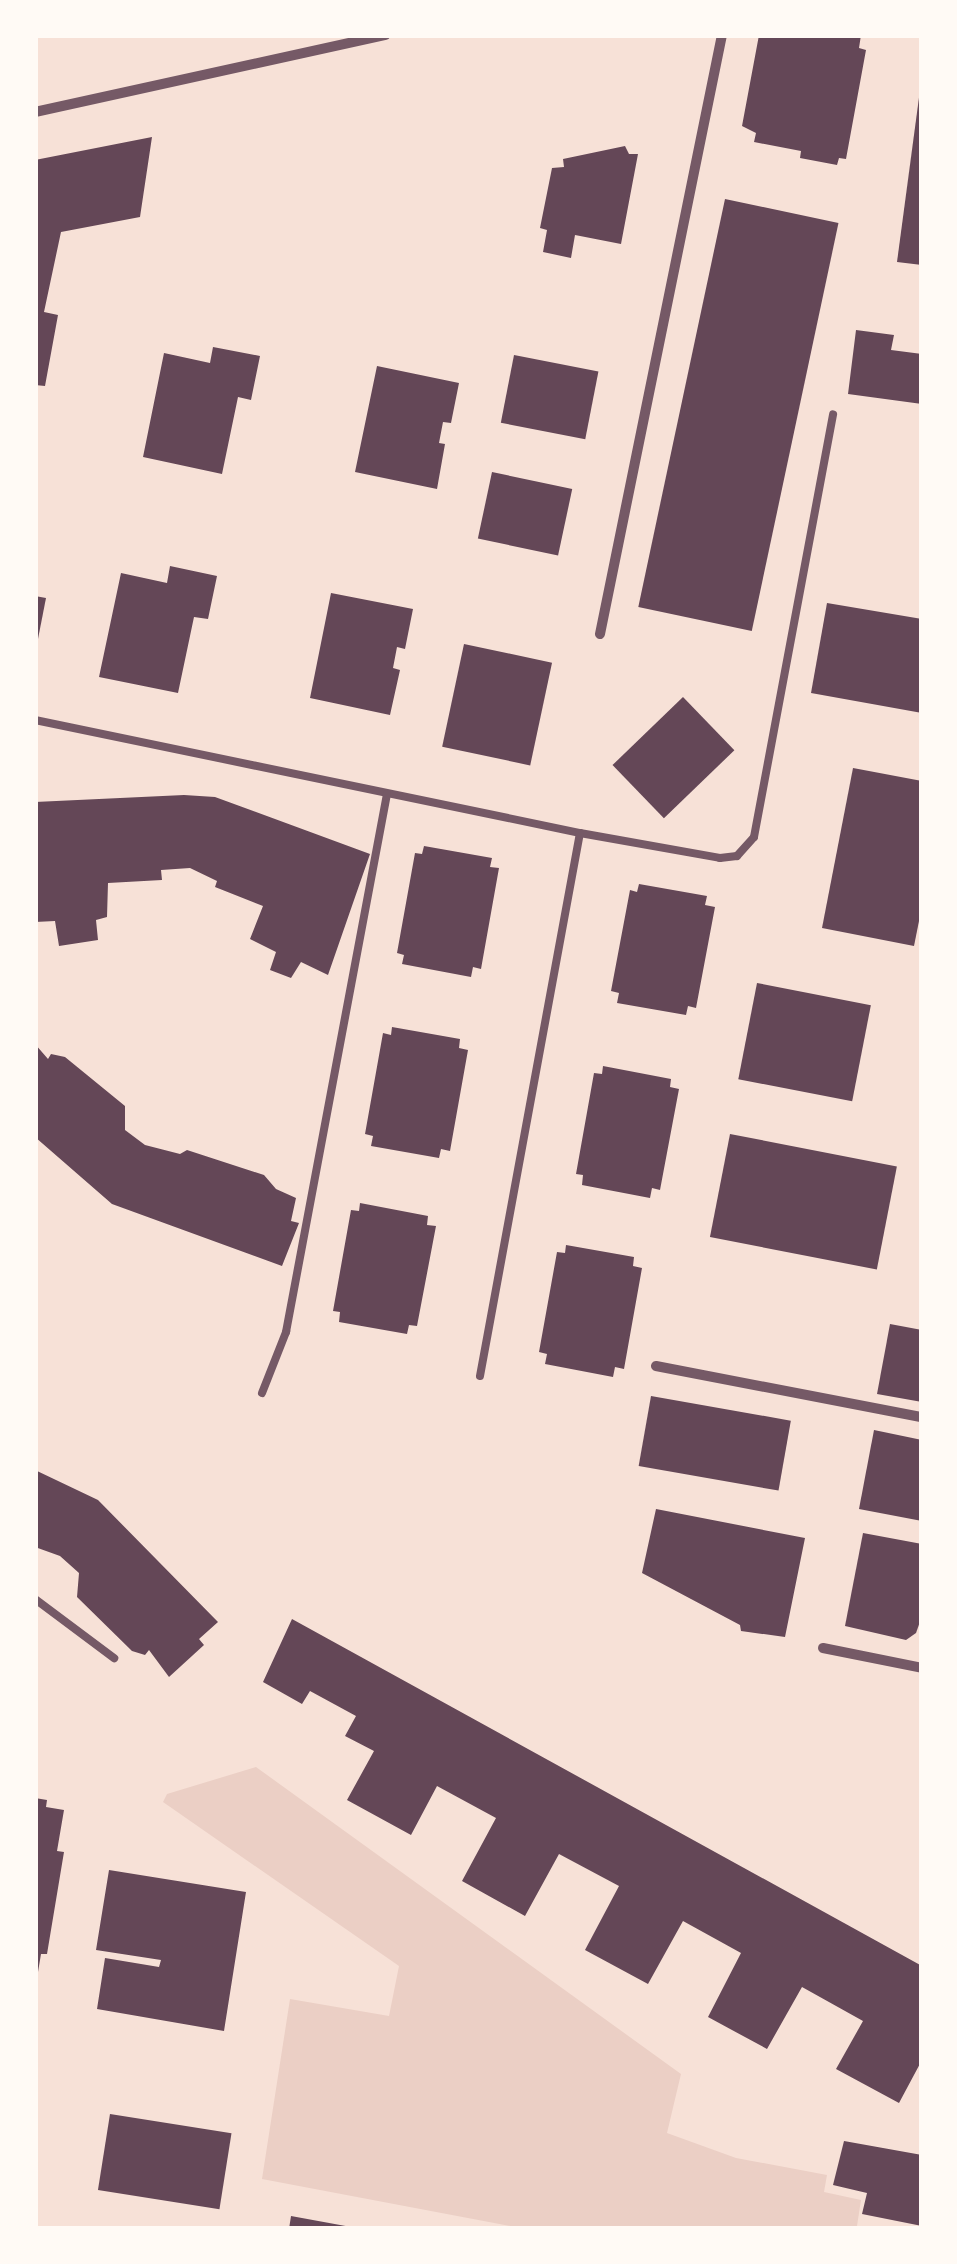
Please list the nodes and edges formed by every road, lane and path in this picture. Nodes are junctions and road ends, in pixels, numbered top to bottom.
1 (386, 35) edge
2 (722, 35) edge
3 (35, 112) edge
4 (833, 414) dead end
5 (600, 634) dead end
6 (35, 720) edge
7 (387, 794) junction
8 (580, 833) junction
9 (656, 1366) dead end
10 (480, 1376) dead end
11 (262, 1393) dead end
12 (922, 1417) edge
13 (35, 1599) edge
14 (823, 1648) dead end
15 (114, 1658) dead end
16 (922, 1668) edge

1 - 3 street
2 - 5 street
4 - 8 lane
6 - 7 lane
7 - 8 lane
7 - 11 lane
8 - 10 lane
9 - 12 street
13 - 15 lane
14 - 16 street

